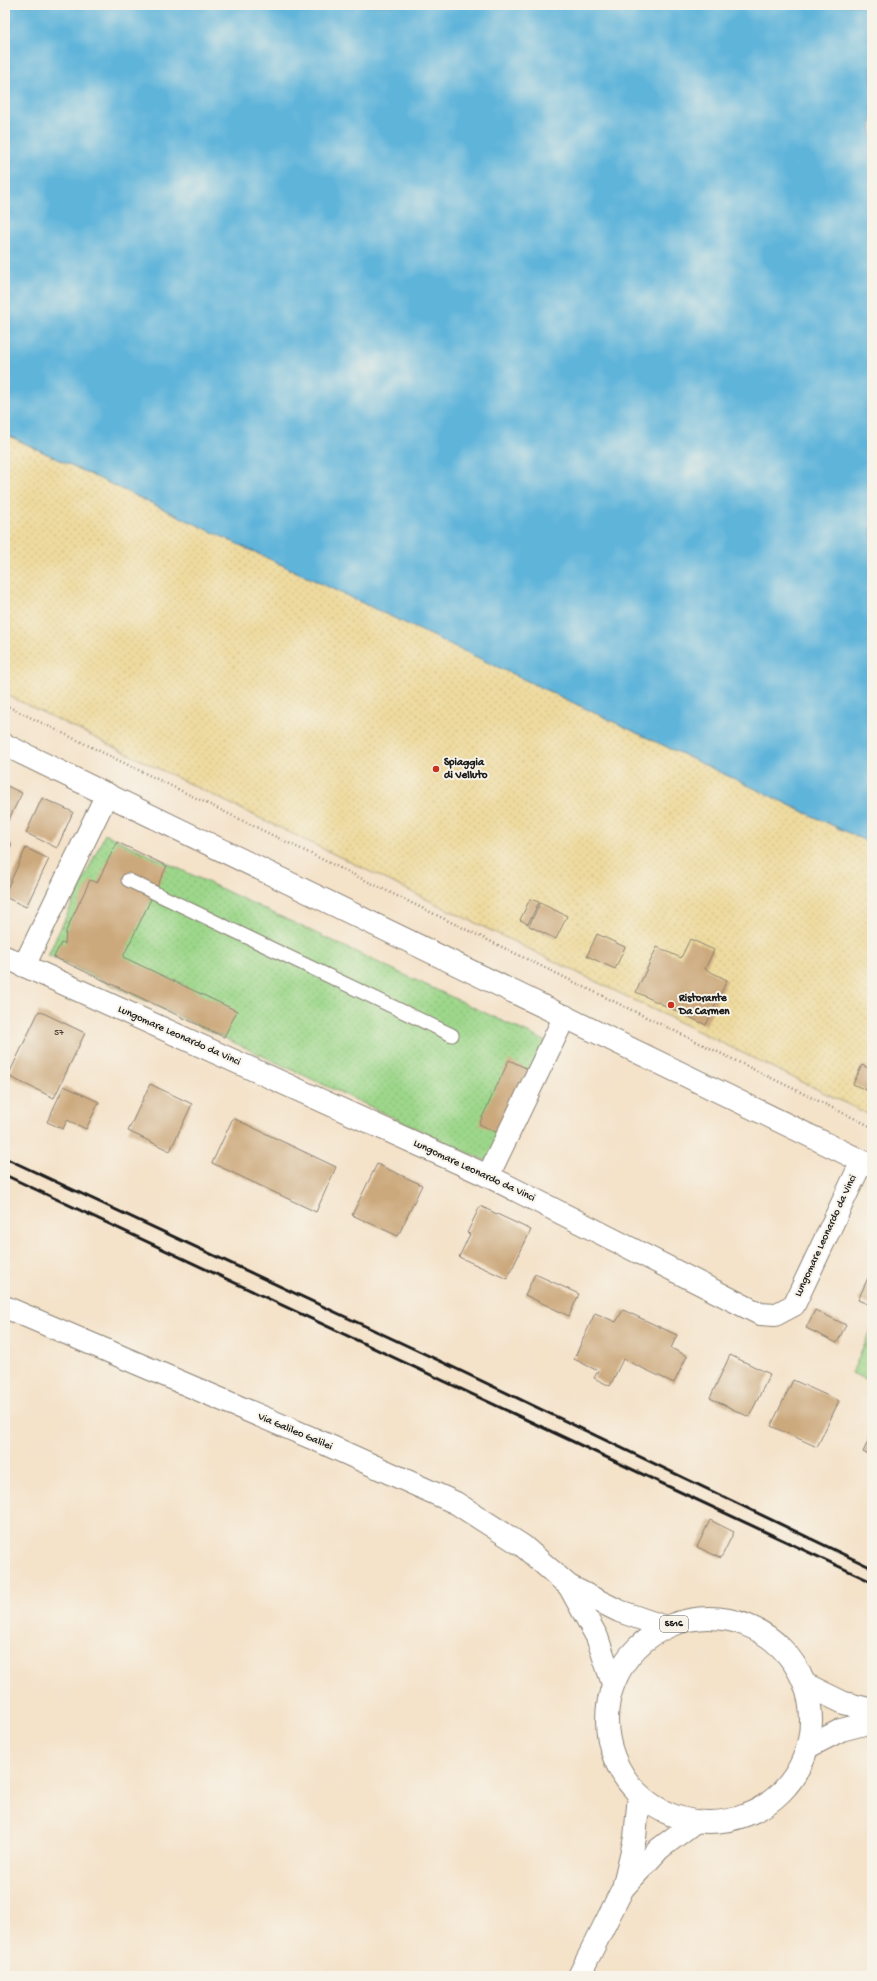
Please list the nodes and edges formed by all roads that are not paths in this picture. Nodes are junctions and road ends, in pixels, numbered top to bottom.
1 (5, 745) edge
2 (107, 794) junction
3 (128, 880) dead end
4 (14, 962) edge
5 (565, 1016) junction
6 (452, 1035) dead end
7 (867, 1163) edge
8 (488, 1176) junction
9 (5, 1307) edge
10 (569, 1586) junction
11 (665, 1627) junction
12 (613, 1684) junction
13 (805, 1684) junction
14 (872, 1710) edge
15 (872, 1722) edge
16 (808, 1747) junction
17 (639, 1795) junction
18 (696, 1821) junction
19 (623, 1888) junction
20 (579, 1976) edge

1 - 2 street, Lungomare Leonardo da Vinci
2 - 4 street
2 - 5 street, Lungomare Leonardo da Vinci
3 - 6 lane
4 - 8 street, Lungomare Leonardo da Vinci
5 - 7 street, Lungomare Leonardo da Vinci
5 - 8 street
7 - 8 street, Lungomare Leonardo da Vinci
9 - 10 street, Via Galileo Galilei / SS16
10 - 11 street, Via Galileo Galilei / SS16
10 - 12 street, Via Galileo Galilei / SS16
11 - 12 street, SS16
11 - 13 street, SS16
12 - 17 street, SS16
13 - 14 street
13 - 16 street, SS16
15 - 16 street
16 - 18 street, SS16
17 - 18 street, SS16
17 - 19 street
18 - 19 street
19 - 20 street

